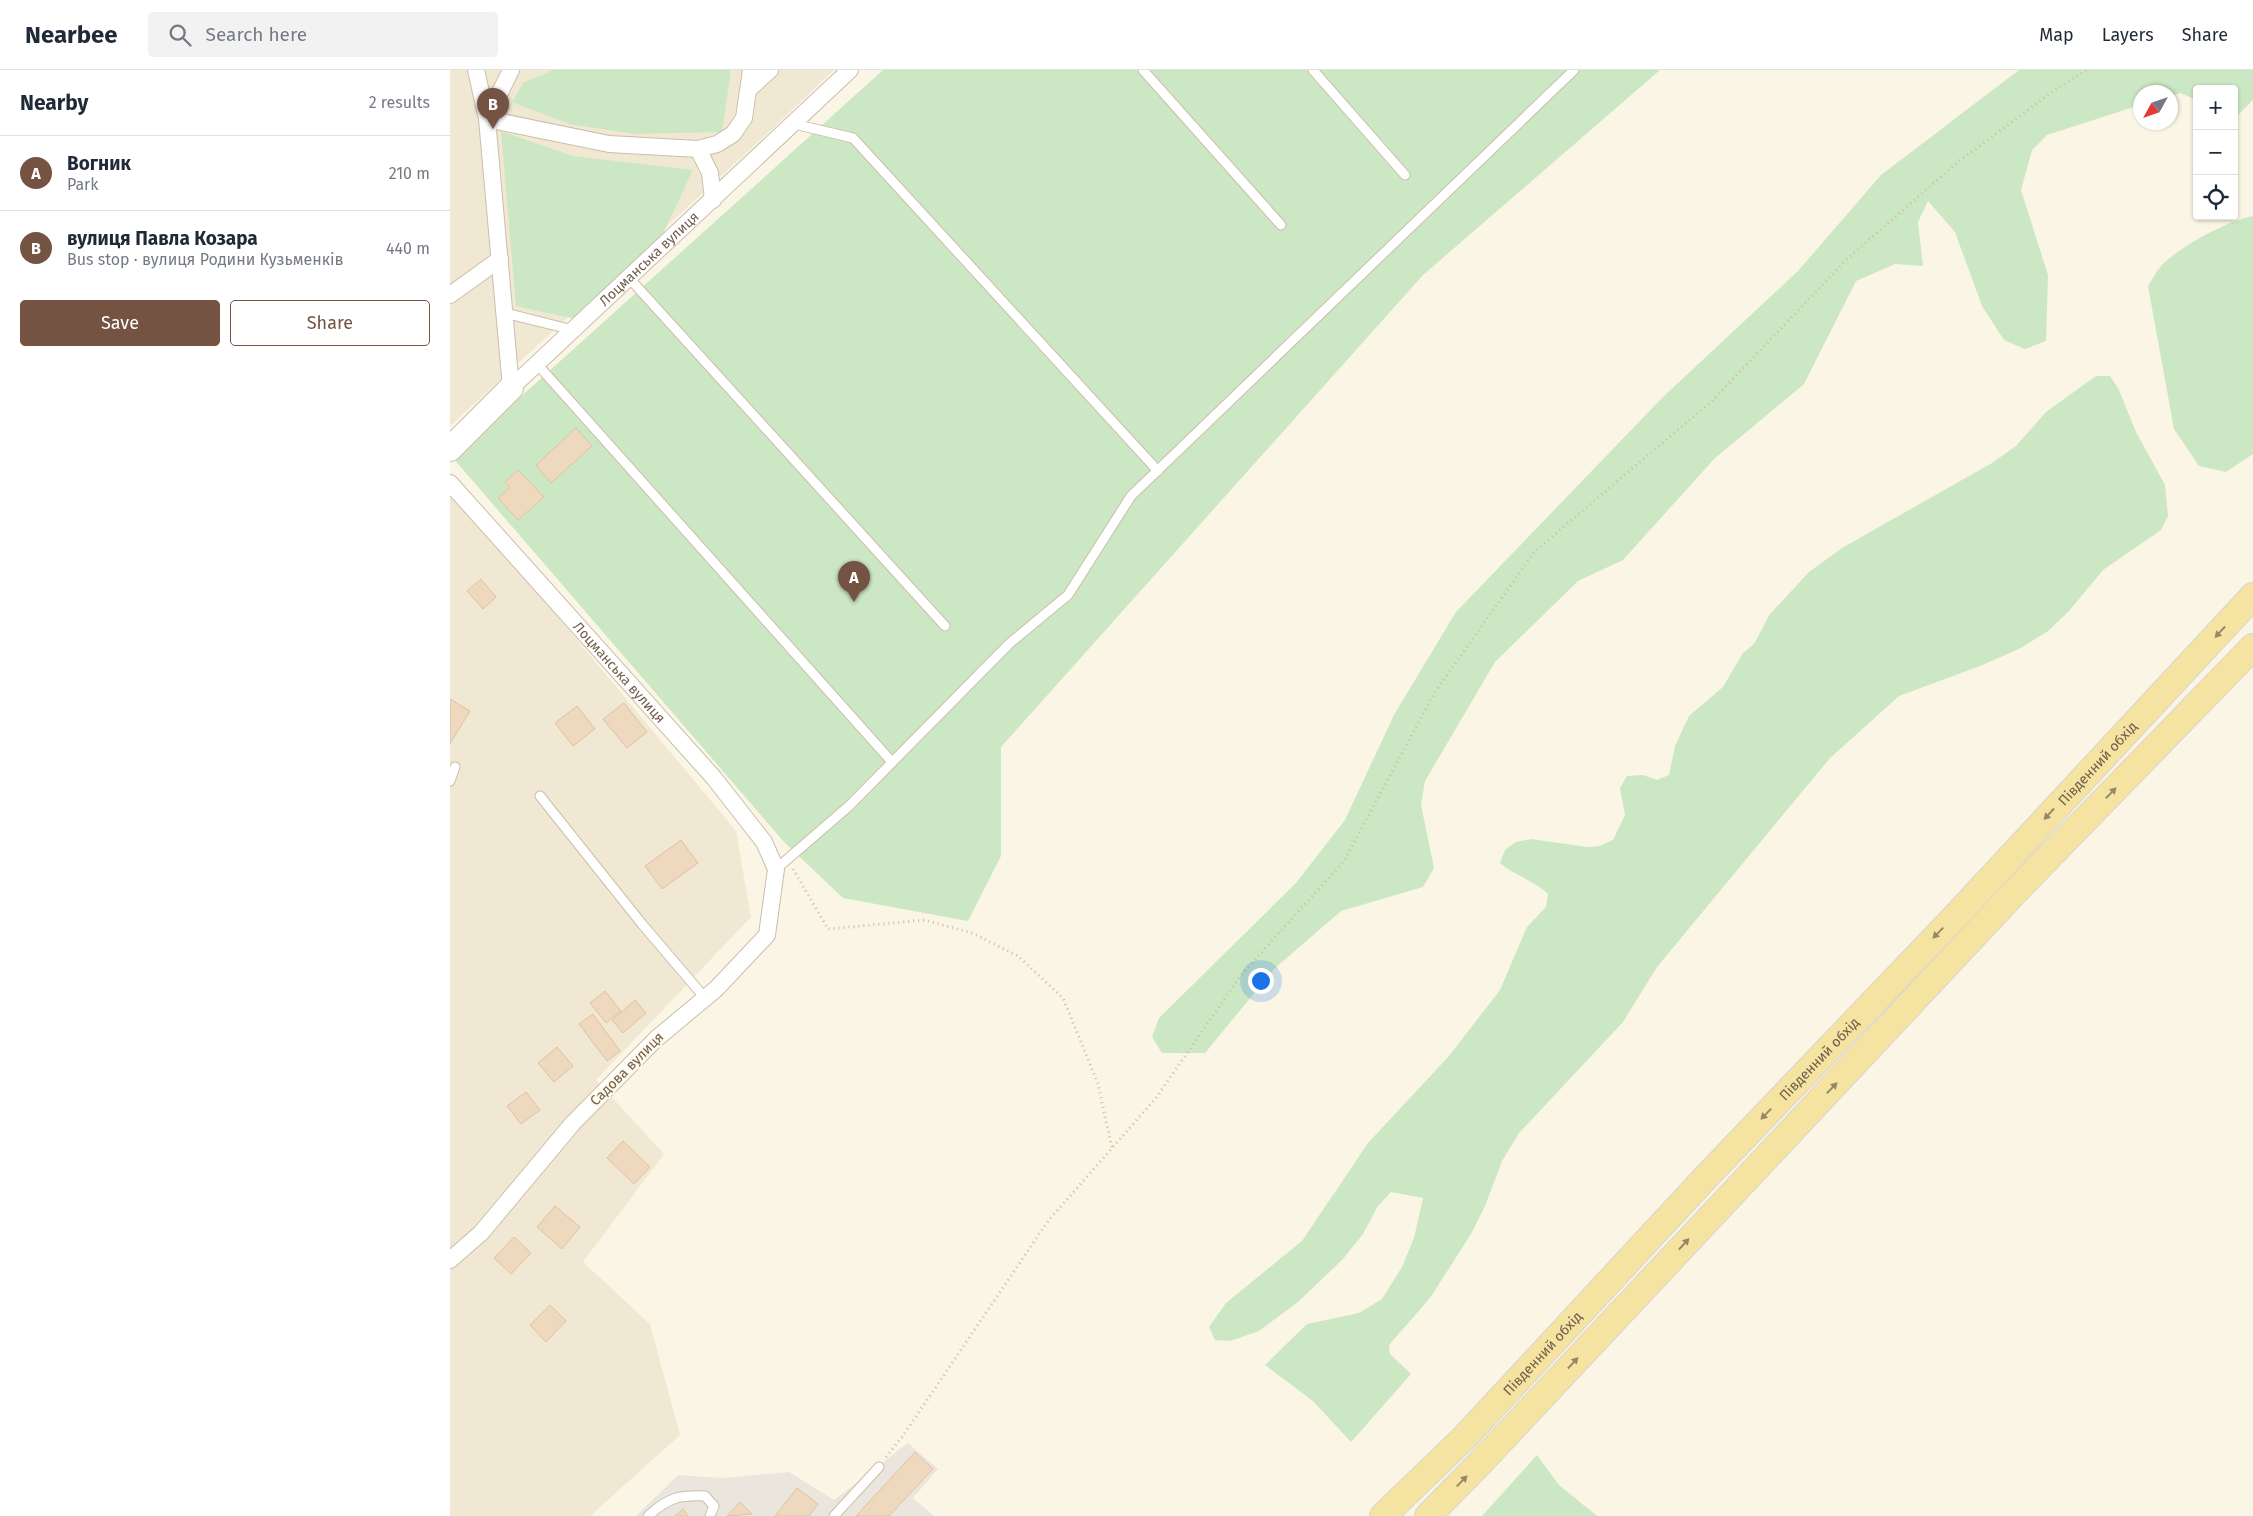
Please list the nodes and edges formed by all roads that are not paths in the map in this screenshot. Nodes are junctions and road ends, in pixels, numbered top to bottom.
1 (476, 70) edge
2 (511, 70) edge
3 (750, 70) edge
4 (770, 70) edge
5 (850, 70) edge
6 (1143, 70) edge
7 (1313, 70) edge
8 (1574, 70) edge
9 (750, 88) junction
10 (487, 119) junction
11 (794, 124) junction
12 (698, 149) junction
13 (1405, 174) dead end
14 (713, 200) junction
15 (1282, 225) dead end
16 (500, 259) junction
17 (630, 279) junction
18 (450, 295) edge
19 (505, 313) junction
20 (574, 330) junction
21 (537, 364) junction
22 (511, 388) junction
23 (450, 449) edge
24 (1158, 470) junction
25 (450, 483) edge
26 (2253, 596) edge
27 (945, 626) dead end
28 (2253, 648) edge
29 (892, 762) junction
30 (455, 767) dead end
31 (450, 781) edge
32 (540, 796) dead end
33 (781, 864) junction
34 (705, 998) junction
35 (450, 1260) edge
36 (879, 1467) road end
37 (648, 1516) edge
38 (710, 1516) edge
39 (834, 1516) edge
40 (1383, 1516) edge
41 (1428, 1516) edge

1 - 10 street
2 - 10 street
3 - 9 street
4 - 9 street
5 - 11 street, Лоцманська вулиця
6 - 15 lane
7 - 13 lane
8 - 24 lane
9 - 12 street
10 - 12 street
10 - 16 street
11 - 14 street, Лоцманська вулиця
11 - 24 lane
12 - 14 street
14 - 17 street, Лоцманська вулиця
16 - 18 street
16 - 19 street
17 - 20 street, Лоцманська вулиця
17 - 27 lane
19 - 20 lane
19 - 22 street
20 - 21 street, Лоцманська вулиця
21 - 22 street, Лоцманська вулиця
21 - 29 lane
22 - 23 street, Лоцманська вулиця
24 - 29 lane
25 - 33 street, Лоцманська вулиця
26 -> 40 main road, Південний обхід
41 -> 28 main road, Південний обхід
29 - 33 lane
30 - 31 lane
32 - 34 lane
33 - 34 street, Садова вулиця
34 - 35 street, Садова вулиця
36 - 39 lane
37 - 38 lane

